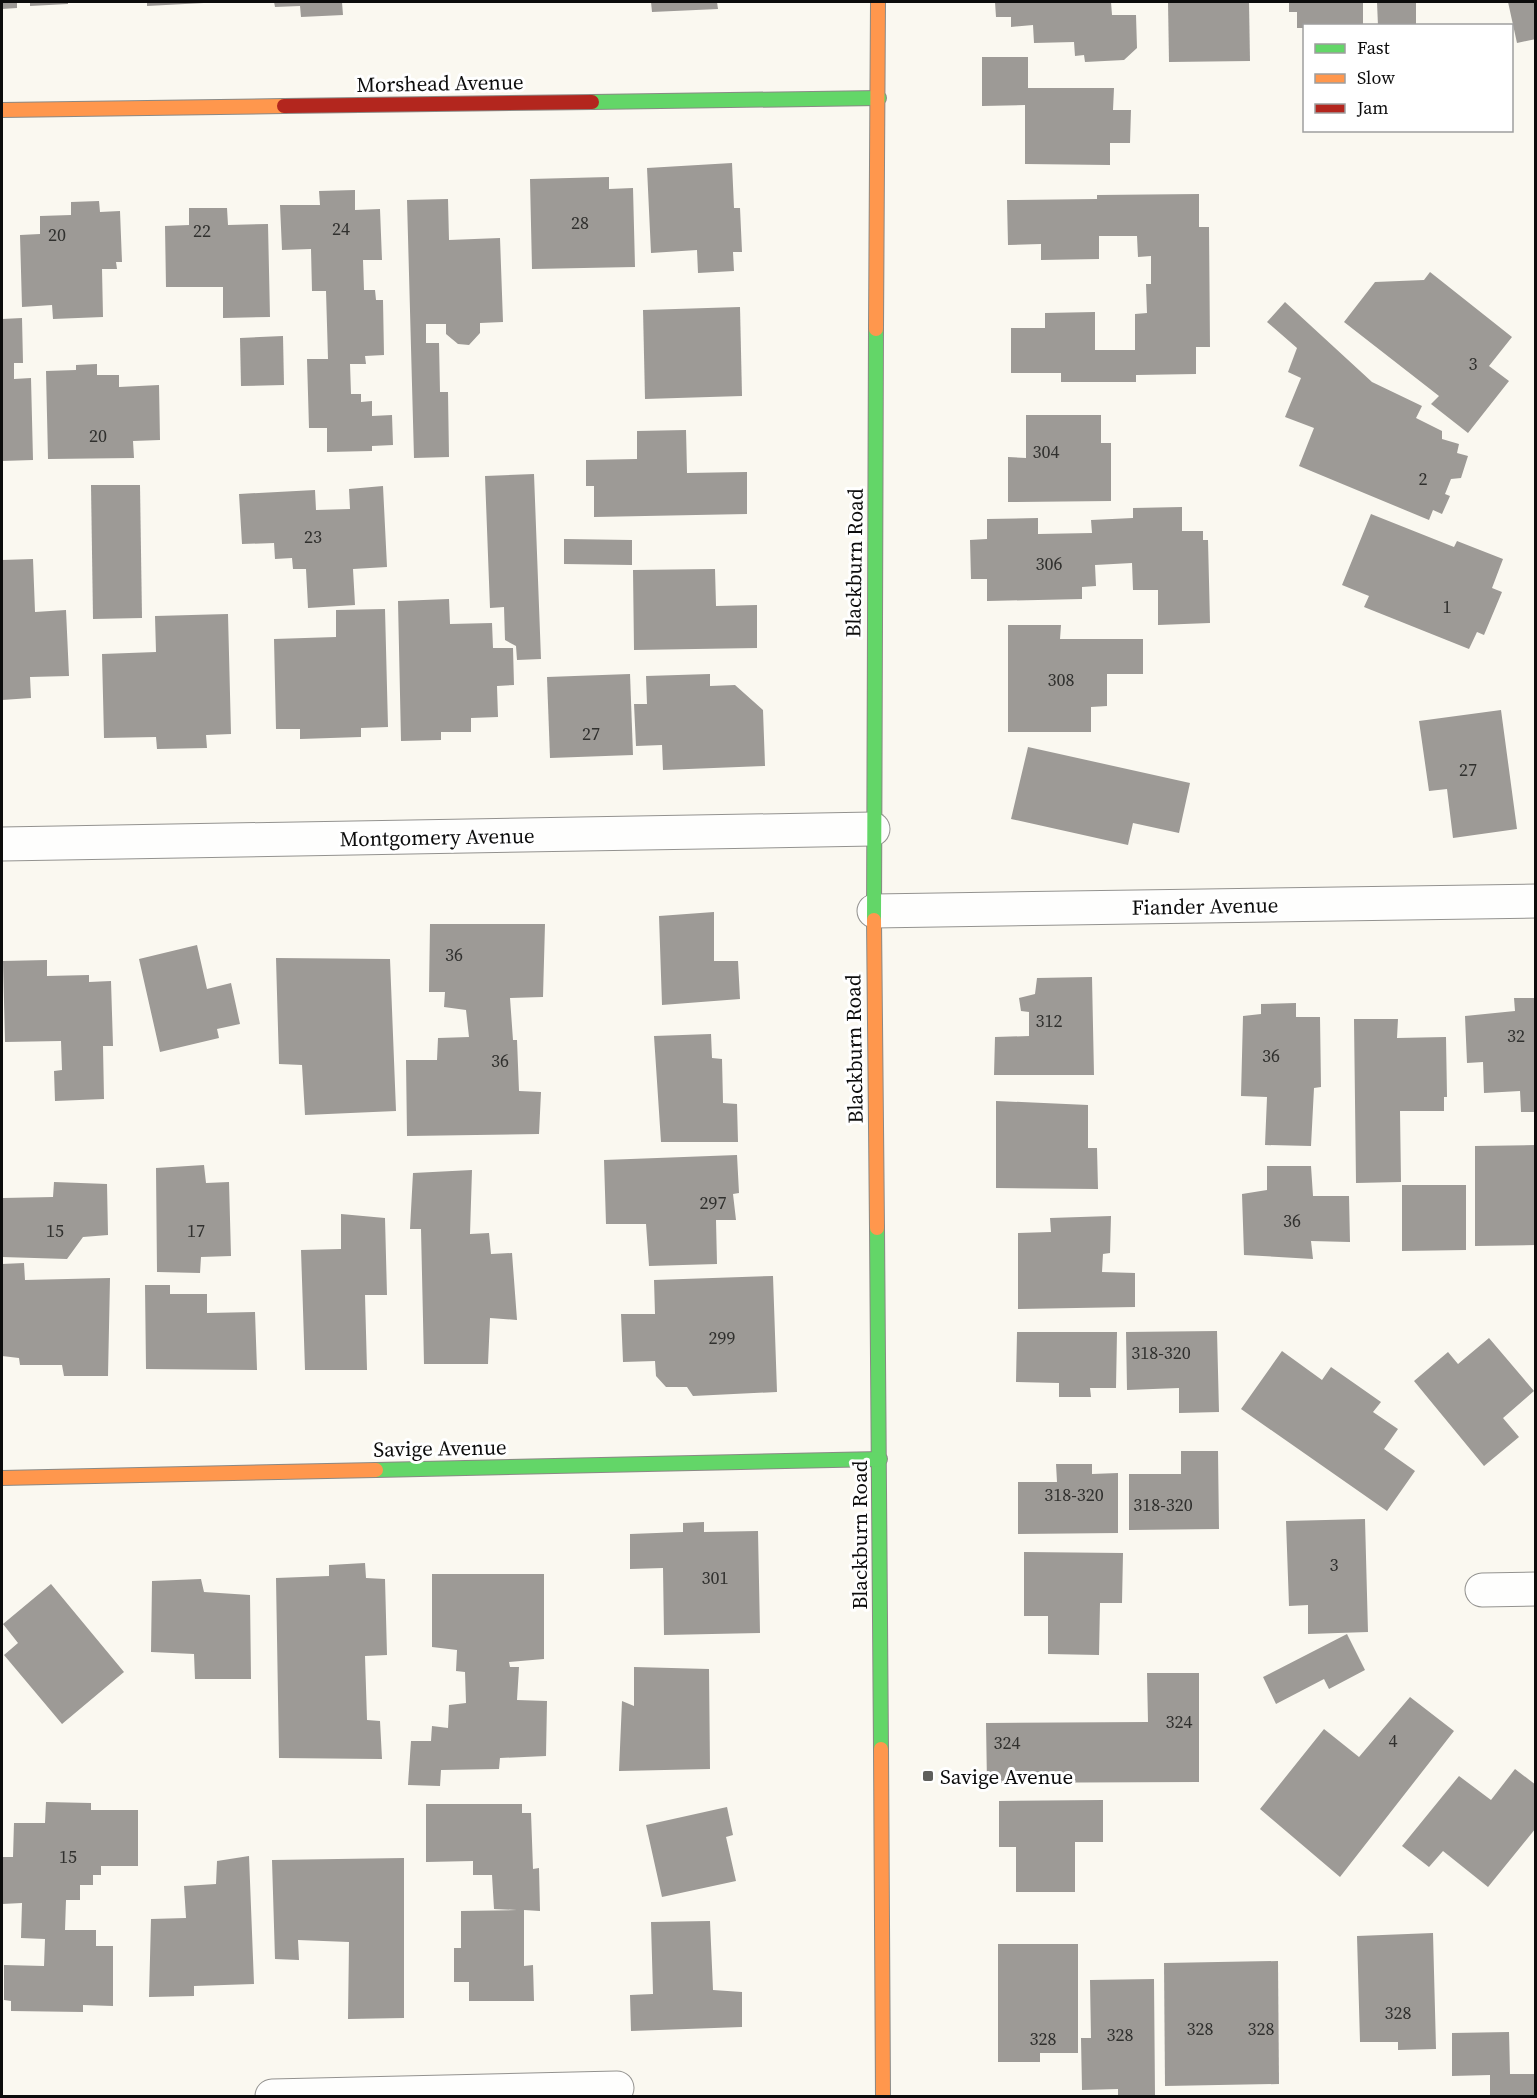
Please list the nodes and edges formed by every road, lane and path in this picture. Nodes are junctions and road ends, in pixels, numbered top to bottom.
1 (878, 2) edge
2 (879, 98) junction
3 (2, 111) edge
4 (873, 829) junction
5 (2, 844) edge
6 (1536, 901) edge
7 (874, 911) junction
8 (880, 1459) junction
9 (2, 1478) edge
10 (1536, 1589) edge
11 (1482, 1590) dead end
12 (617, 2088) dead end
13 (272, 2097) edge
14 (883, 2097) edge

1 - 2 main road, Blackburn Road
2 - 3 main road, Morshead Avenue
2 - 4 main road, Blackburn Road
4 - 5 street, Montgomery Avenue
4 - 7 main road, Blackburn Road
6 - 7 street, Fiander Avenue
7 - 8 main road, Blackburn Road
8 - 9 main road, Savige Avenue
8 - 14 main road, Blackburn Road
10 - 11 street
12 - 13 street

